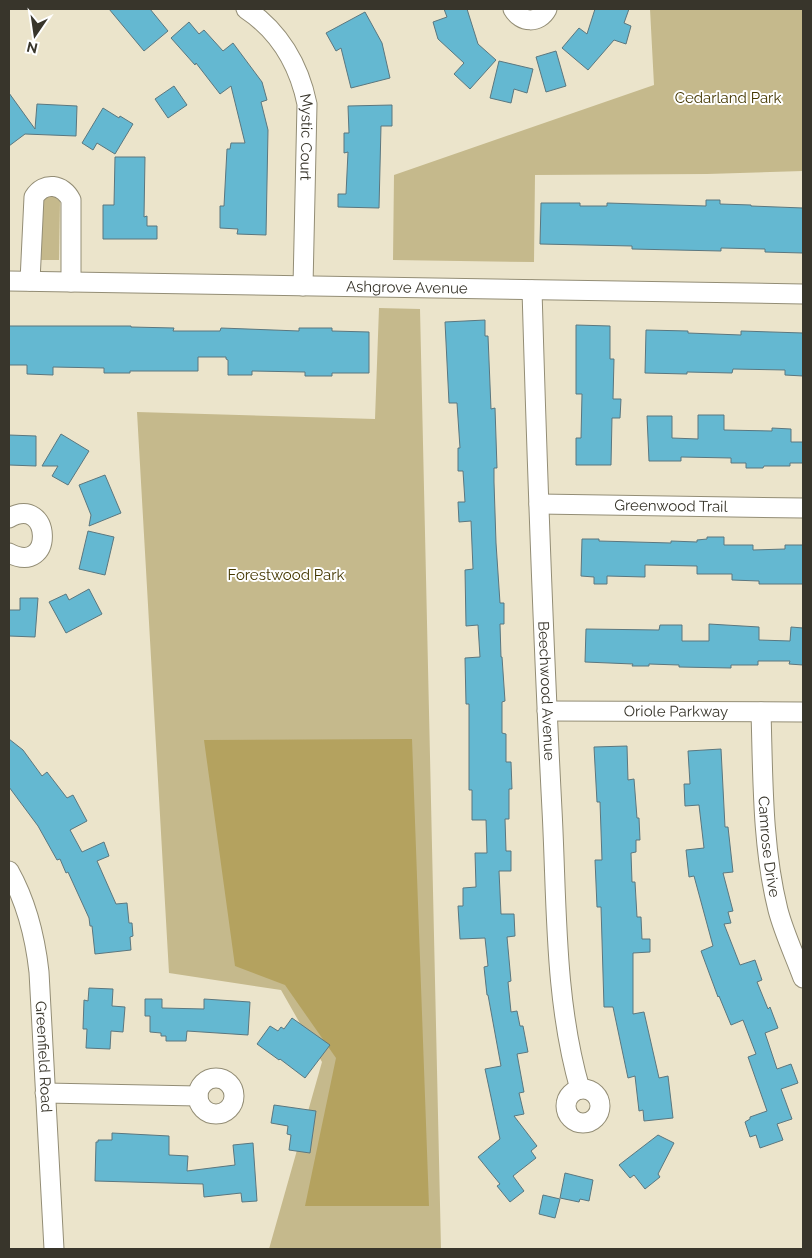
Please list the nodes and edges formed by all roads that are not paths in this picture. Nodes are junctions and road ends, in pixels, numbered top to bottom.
1 (246, 9) edge
2 (513, 9) edge
3 (547, 9) edge
4 (9, 281) edge
5 (30, 281) junction
6 (71, 282) junction
7 (303, 286) junction
8 (532, 290) junction
9 (803, 294) edge
10 (539, 504) junction
11 (803, 508) edge
12 (9, 518) edge
13 (9, 554) edge
14 (547, 711) junction
15 (761, 712) junction
16 (803, 712) edge
17 (9, 871) edge
18 (803, 978) edge
19 (580, 1089) dead end
20 (45, 1093) junction
21 (198, 1096) dead end
22 (54, 1249) edge

1 - 7 street, Mystic Court
2 - 3 street
4 - 5 street, Ashgrove Avenue
5 - 6 street, Ashgrove Avenue
5 - 6 street
6 - 7 street, Ashgrove Avenue
7 - 8 street, Ashgrove Avenue
8 - 9 street, Ashgrove Avenue
8 - 10 street, Beechwood Avenue
10 - 11 street, Greenwood Trail
10 - 14 street, Beechwood Avenue
12 - 13 street
14 - 15 street, Oriole Parkway
14 - 19 street, Beechwood Avenue
15 - 16 street, Oriole Parkway
15 - 18 street, Camrose Drive
17 - 20 street, Greenfield Road
20 - 21 street
20 - 22 street, Greenfield Road

